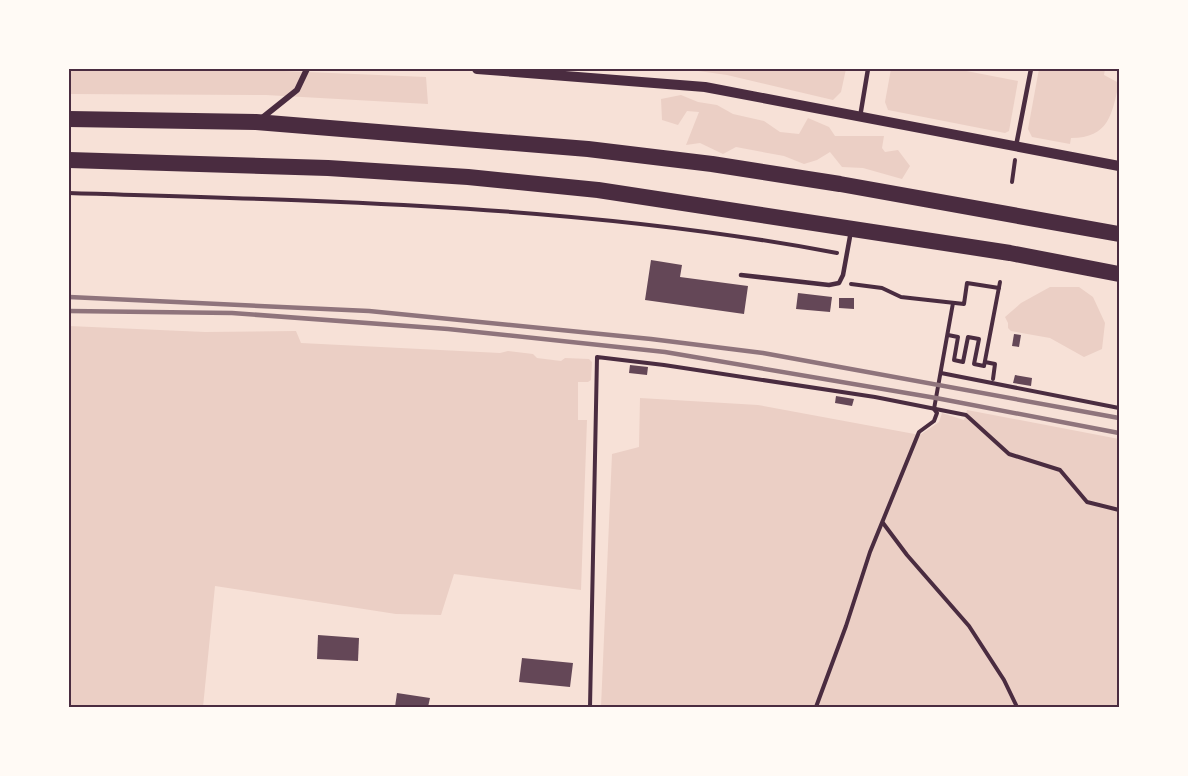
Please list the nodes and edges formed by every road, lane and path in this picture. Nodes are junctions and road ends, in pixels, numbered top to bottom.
1 (307, 69) edge
2 (477, 69) edge
3 (868, 69) edge
4 (1031, 69) edge
5 (860, 117) junction
6 (69, 119) edge
7 (256, 122) junction
8 (1016, 147) junction
9 (69, 160) edge
10 (1014, 164) dead end
11 (1119, 165) edge
12 (1012, 182) dead end
13 (69, 193) edge
14 (851, 229) junction
15 (1119, 234) edge
16 (846, 255) junction
17 (1119, 274) edge
18 (741, 275) dead end
19 (855, 285) dead end
20 (953, 303) junction
21 (948, 335) junction
22 (985, 362) junction
23 (941, 373) junction
24 (993, 379) dead end
25 (1119, 408) edge
26 (934, 409) junction
27 (1119, 510) edge
28 (883, 523) junction
29 (590, 707) edge
30 (816, 707) edge
31 (1017, 707) edge

1 - 7 street
2 - 5 street
3 - 5 lane
4 - 8 lane
5 - 8 street
6 - 7 highway
7 - 15 highway
8 - 11 street
9 - 14 highway
10 - 12 path
13 - 16 path
14 - 16 lane
14 - 17 highway
16 - 18 lane
19 - 20 path
20 - 21 path
20 - 22 path
21 - 22 path
21 - 23 path
22 - 24 path
23 - 25 path
23 - 26 path
26 - 27 path
26 - 28 path
26 - 29 path
28 - 30 path
28 - 31 path

